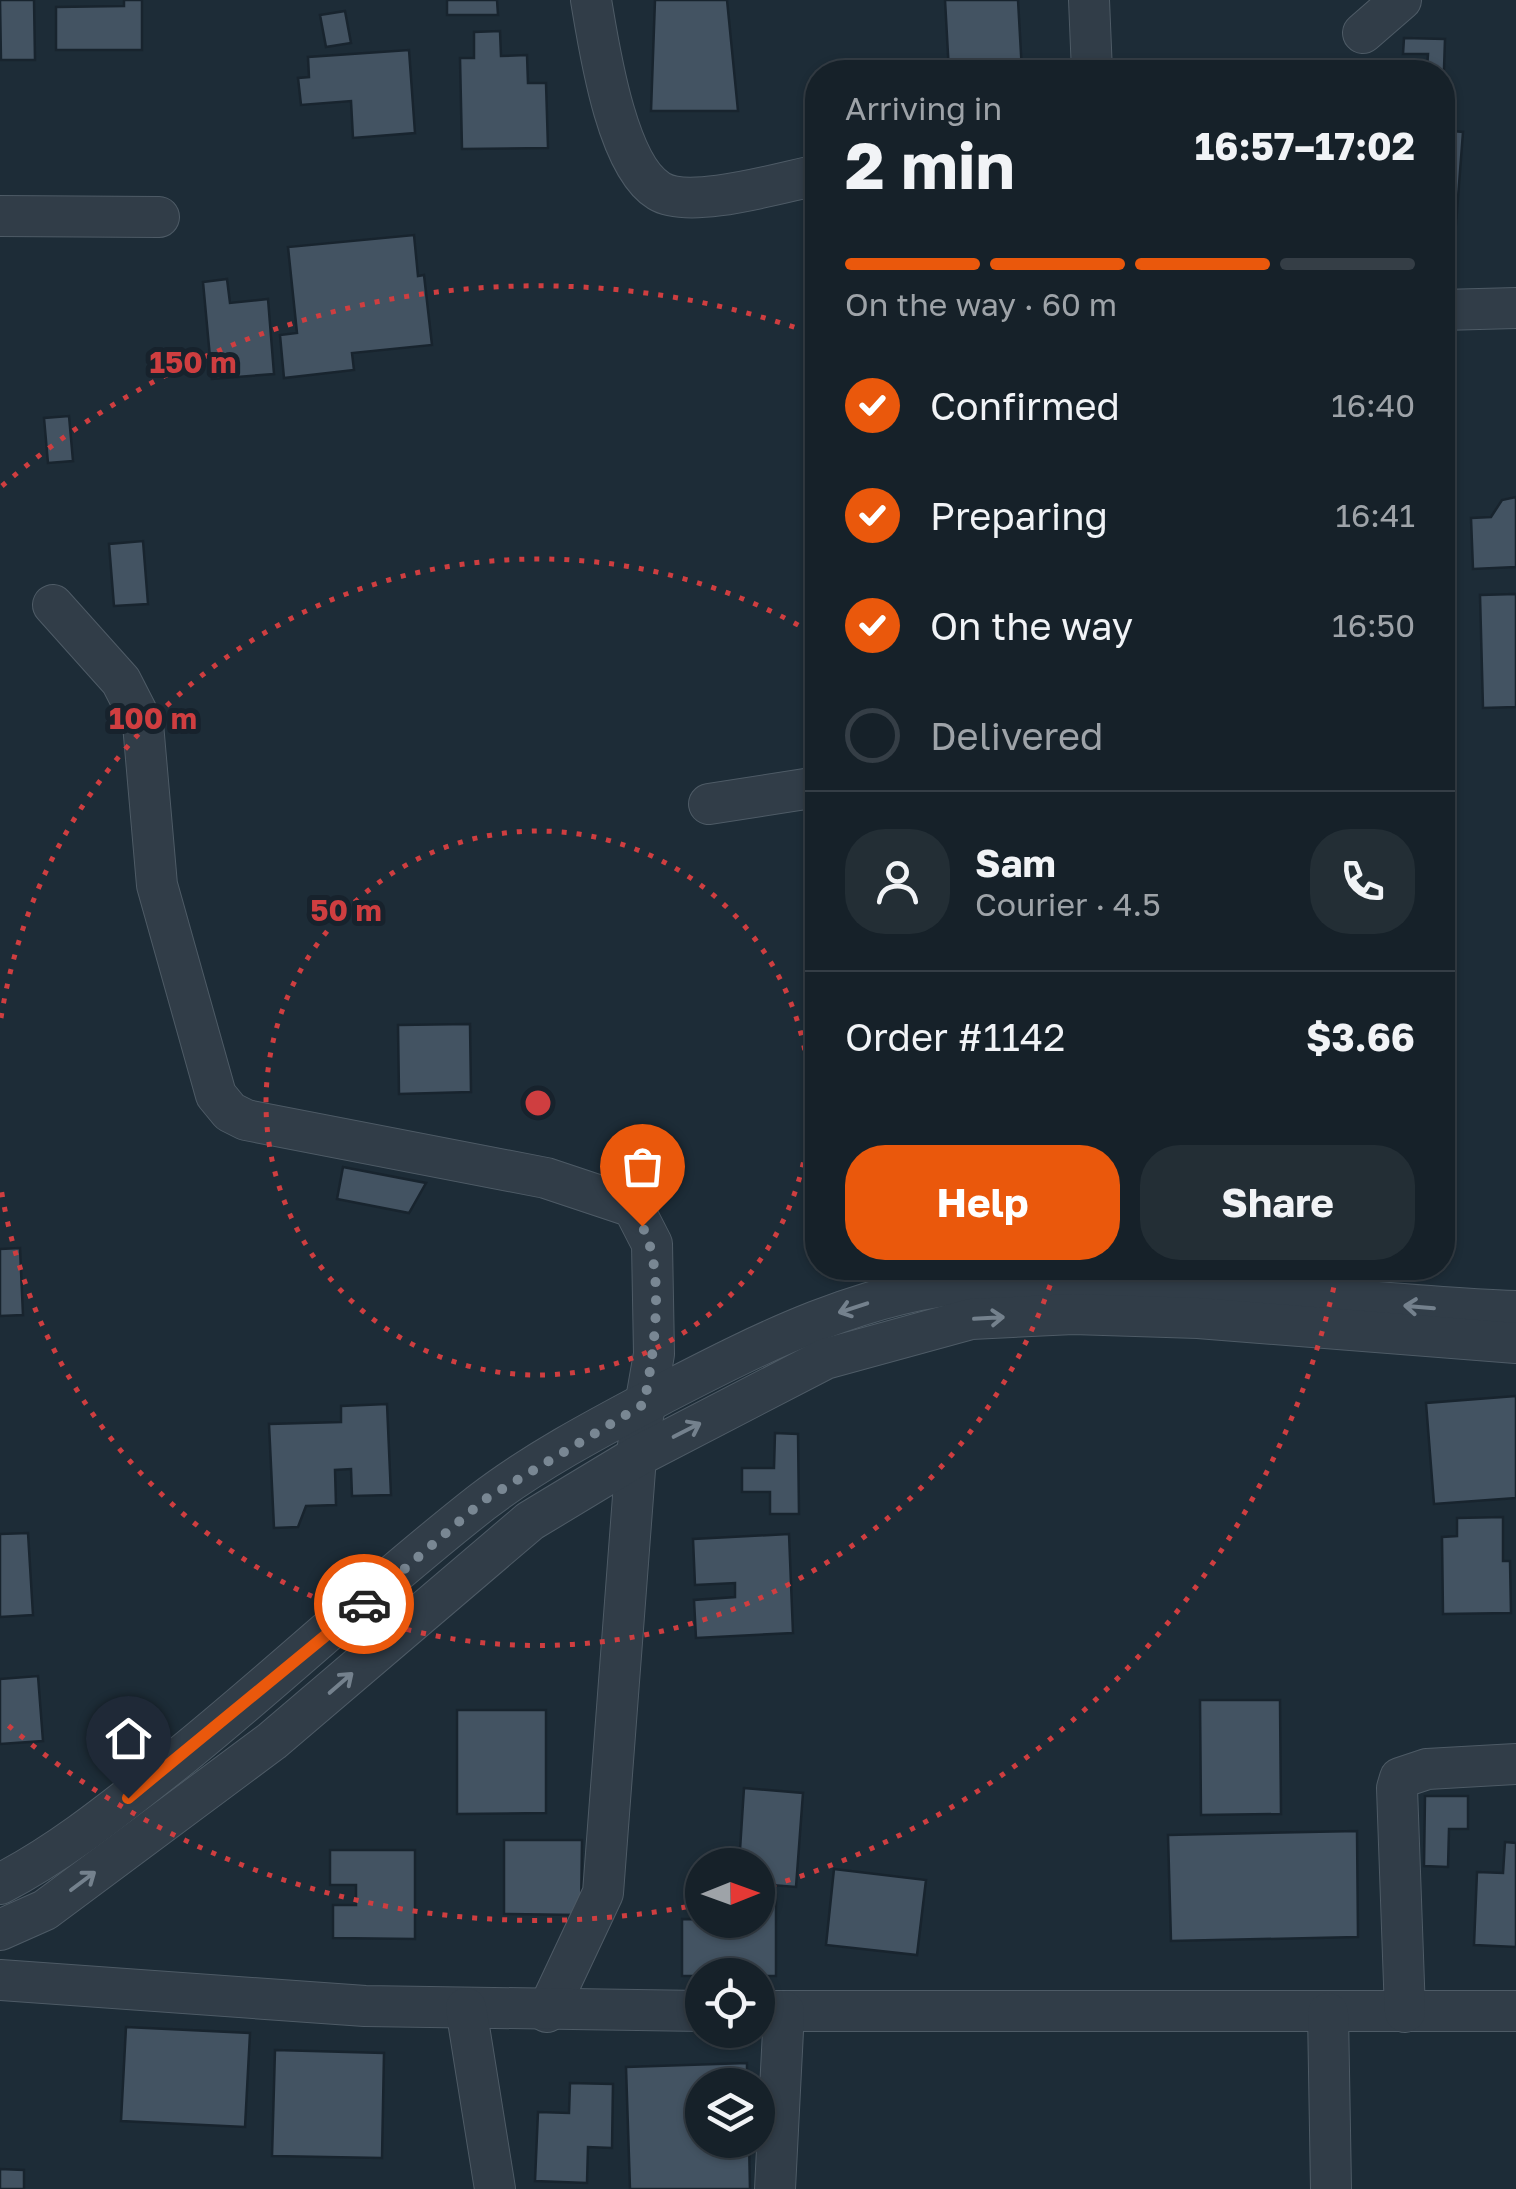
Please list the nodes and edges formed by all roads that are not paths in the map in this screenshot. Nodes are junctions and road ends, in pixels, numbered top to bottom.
1 (592, 0) edge
2 (1089, 0) edge
3 (1401, 0) edge
4 (1362, 33) dead end
5 (1092, 60) edge
6 (805, 177) edge
7 (0, 216) edge
8 (160, 216) dead end
9 (1516, 308) edge
10 (1455, 310) edge
11 (53, 606) dead end
12 (805, 789) edge
13 (709, 804) dead end
14 (1516, 1312) edge
15 (1516, 1343) edge
16 (644, 1404) junction
17 (636, 1457) junction
18 (1516, 1764) edge
19 (0, 1884) edge
20 (0, 1930) edge
21 (0, 1980) edge
22 (466, 2008) junction
23 (685, 2011) edge
24 (775, 2011) edge
25 (1516, 2011) edge
26 (547, 2012) junction
27 (1405, 2012) junction
28 (1328, 2013) junction
29 (772, 2048) edge
30 (495, 2189) edge
31 (775, 2189) edge
32 (1332, 2189) edge

1 - 6 street
2 - 5 street
3 - 4 street
7 - 8 street
9 - 10 street
11 - 16 street
12 - 13 street
14 -> 16 street
17 -> 15 street
16 - 17 street
16 - 19 street
20 -> 17 street
17 - 26 street
18 - 27 street
21 - 22 street
22 - 26 street
22 - 30 street
23 - 26 street
24 - 28 street
25 - 27 street
27 - 28 street
28 - 32 street
29 - 31 street

